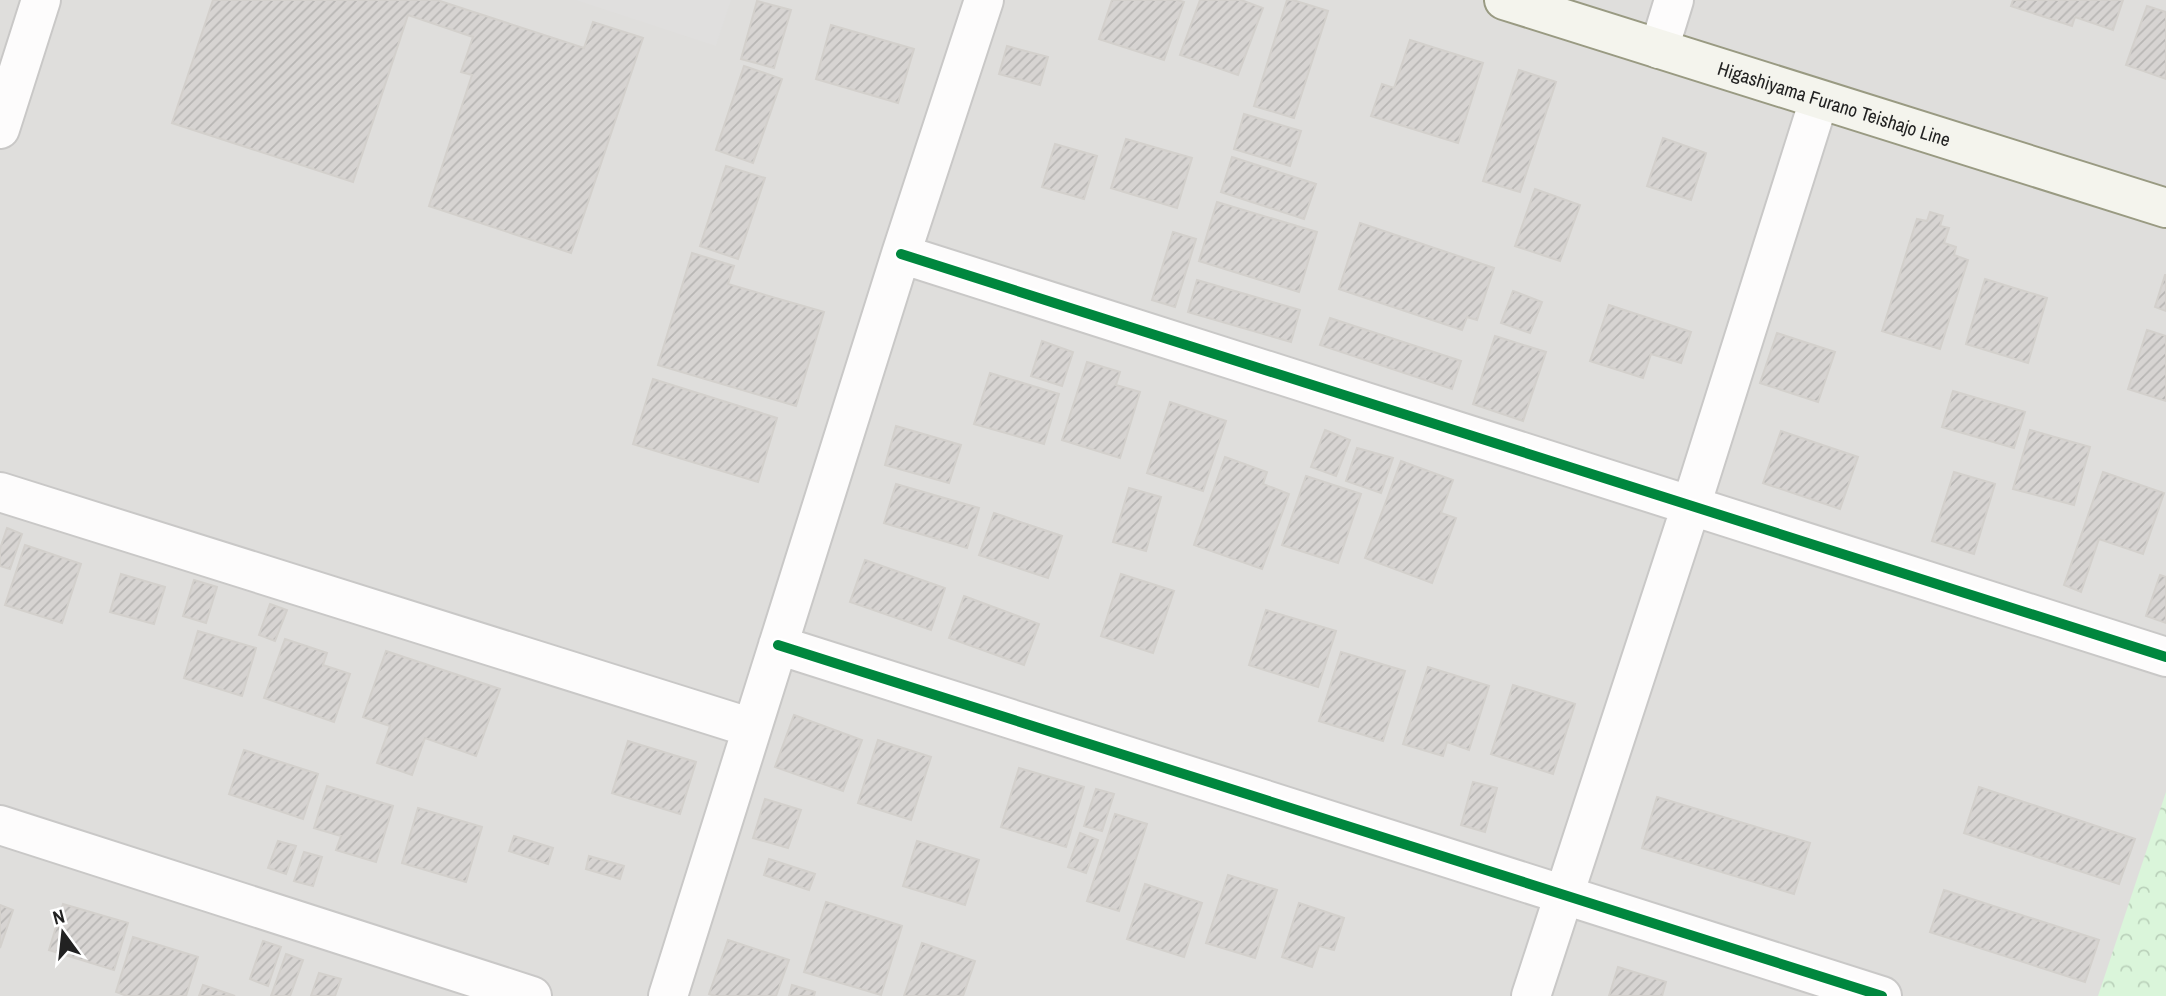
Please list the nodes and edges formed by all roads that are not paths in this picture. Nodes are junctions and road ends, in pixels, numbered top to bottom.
1 (41, 0) edge
2 (984, 0) edge
3 (1504, 0) edge
4 (1674, 0) edge
5 (1659, 49) junction
6 (1819, 100) junction
7 (0, 130) edge
8 (2166, 208) edge
9 (901, 254) junction
10 (0, 492) edge
11 (1691, 506) junction
12 (778, 645) junction
13 (2166, 657) edge
14 (752, 728) junction
15 (0, 824) edge
16 (1564, 895) junction
17 (532, 996) edge
18 (668, 996) edge
19 (1531, 996) edge
20 (1882, 996) edge

1 - 7 street
2 - 9 street
3 - 5 main road, Higashiyama Furano Teishajo Line
4 - 5 street
5 - 6 main road, Higashiyama Furano Teishajo Line
6 - 8 main road, Higashiyama Furano Teishajo Line
6 - 11 street
9 - 11 street
9 - 12 street
10 - 14 street
11 - 13 street
11 - 16 street
12 - 14 street
12 - 16 street
14 - 18 street
15 - 17 street
16 - 19 street
16 - 20 street

